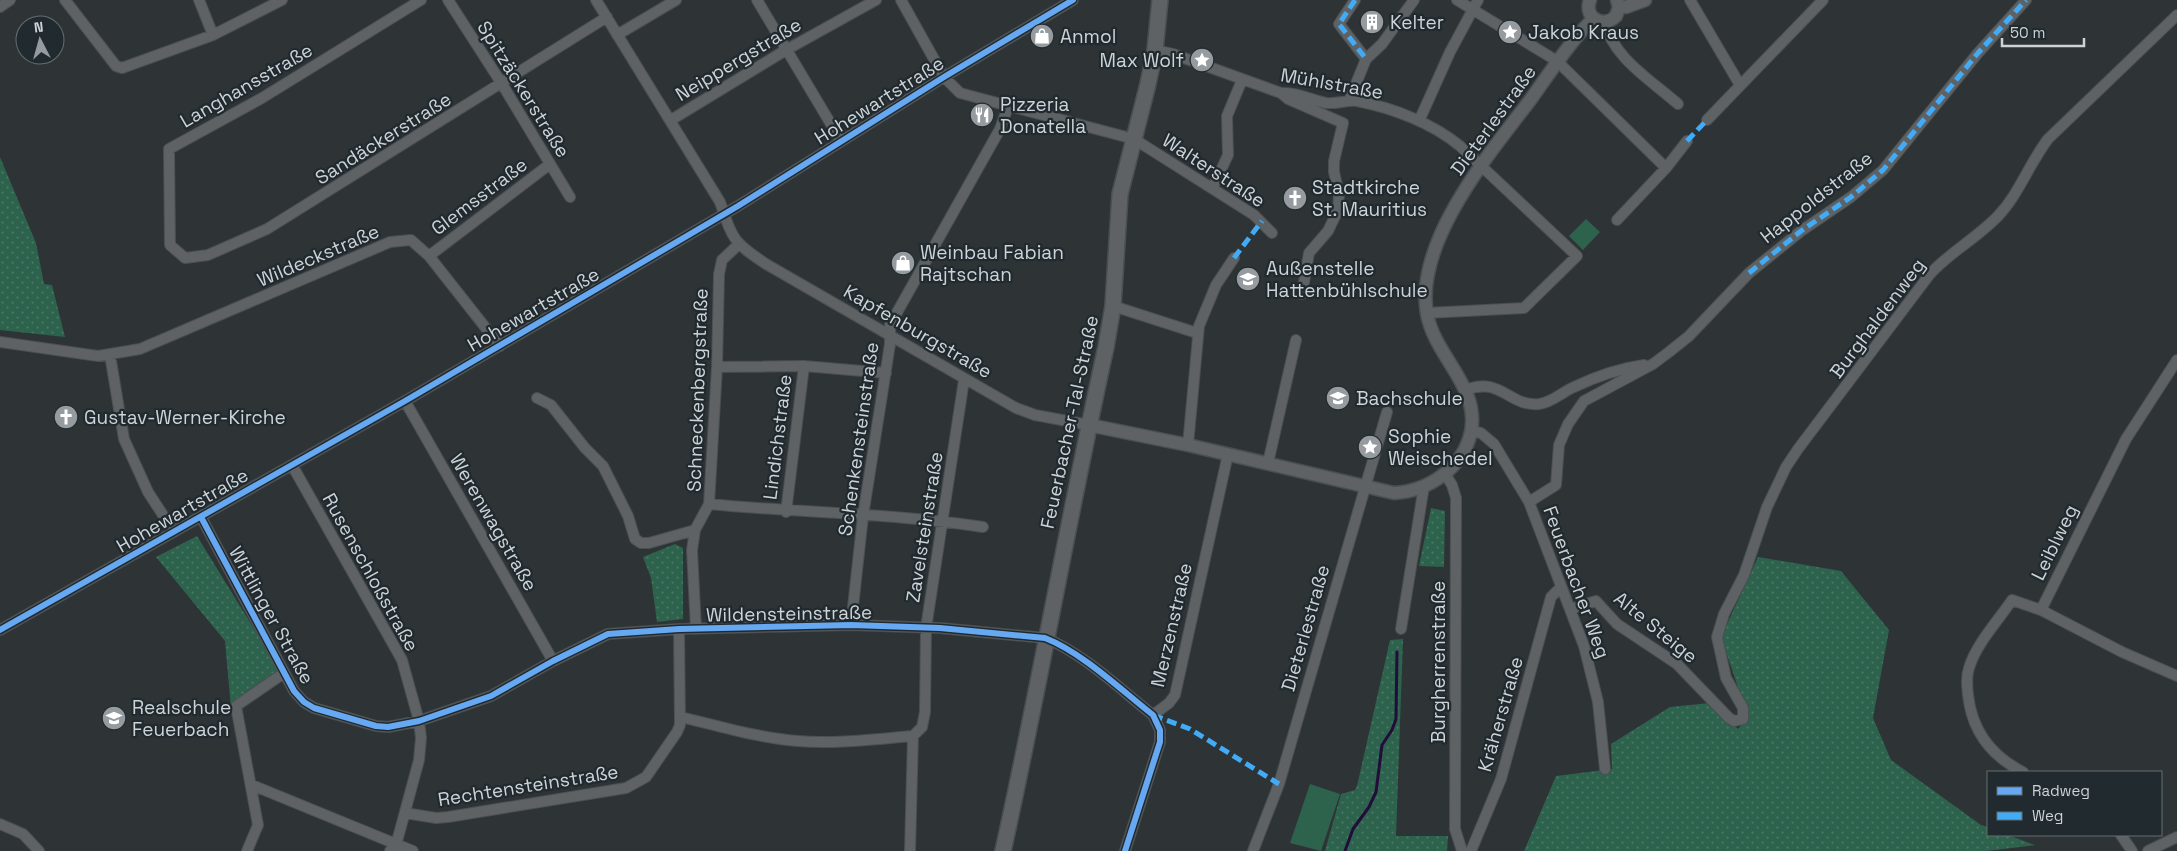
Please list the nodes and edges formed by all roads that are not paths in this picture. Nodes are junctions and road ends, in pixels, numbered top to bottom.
1 (10, 0) edge
2 (64, 0) edge
3 (199, 0) edge
4 (282, 0) edge
5 (421, 0) edge
6 (448, 0) edge
7 (596, 0) edge
8 (676, 0) edge
9 (757, 0) edge
10 (876, 0) edge
11 (901, 0) edge
12 (1073, 0) edge
13 (1160, 0) edge
14 (1355, 0) edge
15 (1414, 0) edge
16 (1457, 0) edge
17 (1590, 0) edge
18 (1645, 0) edge
19 (1690, 0) edge
20 (1823, 0) edge
21 (2026, 0) edge
22 (1618, 3) edge
23 (1475, 4) edge
24 (0, 7) edge
25 (2177, 15) edge
26 (607, 17) junction
27 (1599, 20) junction
28 (213, 35) junction
29 (617, 35) junction
30 (786, 50) junction
31 (1155, 50) junction
32 (1366, 59) junction
33 (1557, 61) junction
34 (944, 77) junction
35 (1242, 80) junction
36 (502, 84) junction
37 (1740, 85) junction
38 (1281, 93) junction
39 (1349, 101) junction
40 (1678, 104) dead end
41 (1008, 107) junction
42 (671, 120) junction
43 (1419, 120) junction
44 (1707, 120) dead end
45 (1134, 139) junction
46 (1688, 140) dead end
47 (841, 142) junction
48 (550, 164) junction
49 (1480, 164) junction
50 (1666, 168) junction
51 (1213, 187) junction
52 (570, 197) dead end
53 (724, 214) junction
54 (1617, 220) dead end
55 (1272, 233) dead end
56 (170, 245) joint
57 (738, 245) junction
58 (429, 256) junction
59 (1234, 258) dead end
60 (1302, 294) dead end
61 (1113, 306) junction
62 (1427, 314) junction
63 (1197, 333) junction
64 (891, 336) junction
65 (1296, 340) dead end
66 (0, 342) edge
67 (500, 346) junction
68 (110, 355) junction
69 (2177, 360) edge
70 (1653, 364) junction
71 (804, 366) junction
72 (717, 367) junction
73 (886, 373) junction
74 (964, 380) junction
75 (1466, 390) junction
76 (537, 398) dead end
77 (405, 401) junction
78 (1387, 412) dead end
79 (1089, 425) junction
80 (1471, 431) junction
81 (1188, 445) junction
82 (1228, 454) junction
83 (1268, 463) junction
84 (292, 465) junction
85 (1445, 474) junction
86 (1424, 486) junction
87 (1366, 487) junction
88 (1530, 502) junction
89 (709, 504) junction
90 (786, 512) junction
91 (863, 516) junction
92 (200, 517) junction
93 (942, 520) junction
94 (983, 527) dead end
95 (695, 530) junction
96 (174, 532) junction
97 (1561, 587) junction
98 (1571, 609) junction
99 (2040, 610) junction
100 (851, 625) junction
101 (926, 628) junction
102 (679, 629) junction
103 (696, 629) junction
104 (1401, 629) dead end
105 (0, 630) edge
106 (1045, 638) junction
107 (553, 661) junction
108 (284, 673) junction
109 (2177, 676) edge
110 (1738, 703) joint
111 (1153, 716) junction
112 (681, 717) junction
113 (419, 721) junction
114 (913, 736) junction
115 (1605, 769) dead end
116 (2022, 771) edge
117 (252, 785) junction
118 (405, 813) junction
119 (0, 824) edge
120 (2122, 836) edge
121 (2177, 837) edge
122 (393, 848) edge
123 (39, 851) edge
124 (247, 851) edge
125 (413, 851) edge
126 (910, 851) edge
127 (1004, 851) edge
128 (1125, 851) edge
129 (1254, 851) edge
130 (1462, 851) edge
131 (1471, 851) edge
132 (2132, 851) edge
133 (2148, 851) edge

1 - 24 street
2 - 28 street
3 - 28 street
4 - 28 street
5 - 56 street, Langhansstraße
6 - 36 street, Spitzäckerstraße
7 - 26 street
8 - 29 street
9 - 30 street
10 - 30 street, Neippergstraße
11 - 34 street, Walterstraße
12 - 34 street, Hohewartstraße
13 - 31 main road, Feuerbacher-Tal-Straße
14 - 32 street
15 - 32 street
16 - 23 street
17 - 27 street
18 - 22 street
19 - 37 street
20 - 37 street
21 - 70 street, Happoldstraße
22 - 27 street, Dieterlestraße
23 - 33 street
23 - 43 street
25 - 110 street, Burghaldenweg
26 - 29 street
26 - 36 street, Sandäckerstraße
27 - 33 street, Dieterlestraße
27 - 40 street
29 - 42 street
30 - 42 street, Neippergstraße
30 - 47 street
31 - 35 street, Mühlstraße
31 - 45 main road, Feuerbacher-Tal-Straße
32 - 39 street
33 - 49 street, Dieterlestraße
33 - 50 street
34 - 41 street, Walterstraße
34 - 47 street, Hohewartstraße
35 - 38 street, Mühlstraße
35 - 51 street
36 - 48 street, Spitzäckerstraße
36 - 56 street, Sandäckerstraße
37 - 44 street
38 - 39 street, Mühlstraße
38 - 60 street
39 - 43 street, Mühlstraße
41 - 45 street, Walterstraße
41 - 64 street, Schenkensteinstraße
42 - 53 street
43 - 49 street, Mühlstraße
45 - 51 street, Walterstraße
45 - 61 main road, Feuerbacher-Tal-Straße
46 - 50 street
47 - 53 street, Hohewartstraße
48 - 52 street, Spitzäckerstraße
48 - 58 street, Glemsstraße
49 - 62 street, Dieterlestraße
49 - 62 street, Mühlstraße
50 - 54 street
51 - 55 street, Walterstraße
53 - 57 street
53 - 67 street, Hohewartstraße
57 - 64 street, Kapfenburgstraße
57 - 72 street, Schneckenbergstraße
58 - 67 street, Wildeckstraße
58 - 68 street, Wildeckstraße
59 - 63 street
61 - 63 street
61 - 79 main road, Feuerbacher-Tal-Straße
62 - 75 street, Dieterlestraße
63 - 81 street
64 - 73 street, Schenkensteinstraße
64 - 74 street, Kapfenburgstraße
65 - 83 street
66 - 68 street, Wildeckstraße
67 - 77 street, Hohewartstraße
68 - 96 street
69 - 99 street, Leiblweg
70 - 75 street, Happoldstraße
70 - 88 street, Happoldstraße
71 - 72 street
71 - 73 street
71 - 90 street, Lindichstraße
72 - 89 street, Schneckenbergstraße
73 - 91 street, Schenkensteinstraße
74 - 79 street, Kapfenburgstraße
74 - 93 street, Zavelsteinstraße
75 - 80 street
76 - 95 street
77 - 84 street, Hohewartstraße
77 - 107 street, Werenwagstraße
78 - 87 street, Dieterlestraße
79 - 81 street, Kapfenburgstraße
79 - 106 main road, Feuerbacher-Tal-Straße
80 - 85 street
80 - 88 street, Feuerbacher Weg
81 - 82 street, Kapfenburgstraße
82 - 83 street, Kapfenburgstraße
82 - 111 street, Merzenstraße
83 - 87 street, Kapfenburgstraße
84 - 92 street, Hohewartstraße
84 - 113 street, Rusenschloßstraße
85 - 86 street, Kapfenburgstraße
85 - 130 street, Burgherrenstraße
86 - 87 street, Kapfenburgstraße
86 - 104 street
87 - 129 street, Dieterlestraße
88 - 97 street, Feuerbacher Weg
89 - 90 street
89 - 95 street, Schneckenbergstraße
90 - 91 street
91 - 93 street
91 - 100 street, Schenkensteinstraße
92 - 96 street, Hohewartstraße
92 - 108 street, Wittlinger Straße
93 - 94 street
93 - 101 street, Zavelsteinstraße
95 - 103 street, Schneckenbergstraße
96 - 105 street, Hohewartstraße
97 - 98 street, Feuerbacher Weg
97 - 131 street, Kräherstraße
98 - 110 street, Alte Steige
98 - 115 street, Feuerbacher Weg
99 - 109 street, Leiblweg
99 - 116 street
100 - 101 street, Wildensteinstraße
100 - 103 street, Wildensteinstraße
101 - 106 street, Wildensteinstraße
101 - 114 street, Zavelsteinstraße
102 - 103 street, Wildensteinstraße
102 - 107 street, Wildensteinstraße
102 - 112 street, Rechtensteinstraße
106 - 111 street, Wildensteinstraße
106 - 127 main road, Feuerbacher-Tal-Straße
107 - 113 street, Wildensteinstraße
108 - 113 street, Wittlinger Straße
108 - 117 street
111 - 128 street
112 - 114 street
112 - 118 street, Rechtensteinstraße
113 - 118 street, Rusenschloßstraße
114 - 126 street, Zavelsteinstraße
117 - 122 street
117 - 124 street
118 - 122 street, Rusenschloßstraße
119 - 123 street
120 - 132 street
121 - 133 street
122 - 125 street

